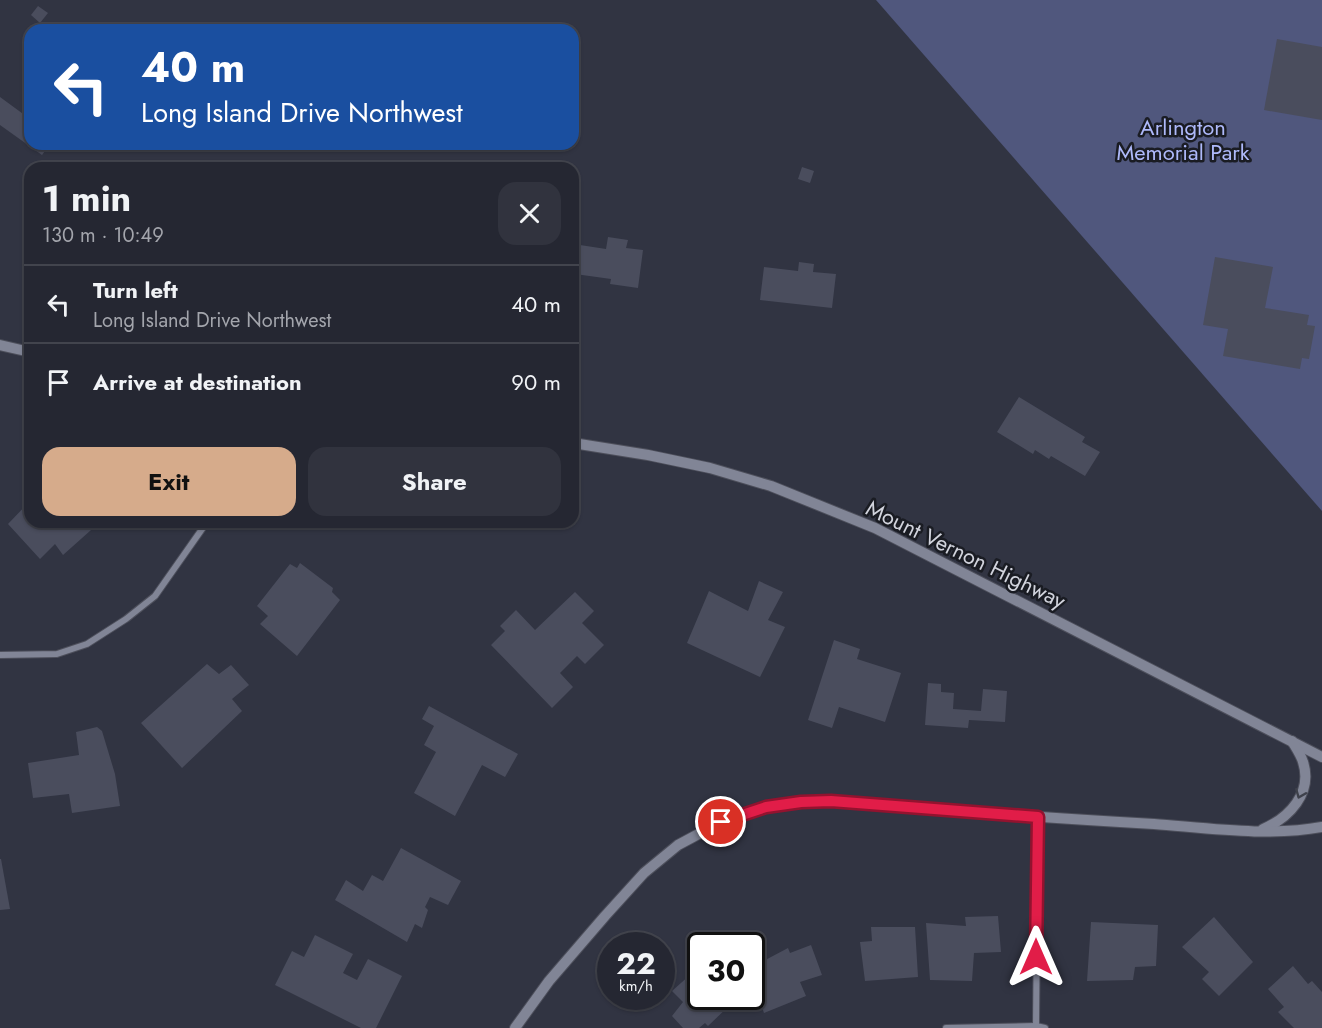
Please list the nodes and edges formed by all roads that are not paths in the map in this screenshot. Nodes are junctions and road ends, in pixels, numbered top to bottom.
1 (0, 345) edge
2 (24, 351) edge
3 (579, 444) edge
4 (203, 528) edge
5 (0, 656) edge
6 (1292, 741) junction
7 (1322, 757) edge
8 (1038, 817) junction
9 (1322, 827) edge
10 (1259, 831) junction
11 (1036, 1026) junction
12 (515, 1028) edge
13 (946, 1028) edge
14 (1045, 1028) edge

1 - 2 street
3 - 6 street, Mount Vernon Highway
4 - 5 street
6 - 7 street, Mount Vernon Highway
6 -> 10 street
8 - 10 street
8 - 11 street
8 - 12 street
9 - 10 street
11 - 13 street
11 - 14 street

